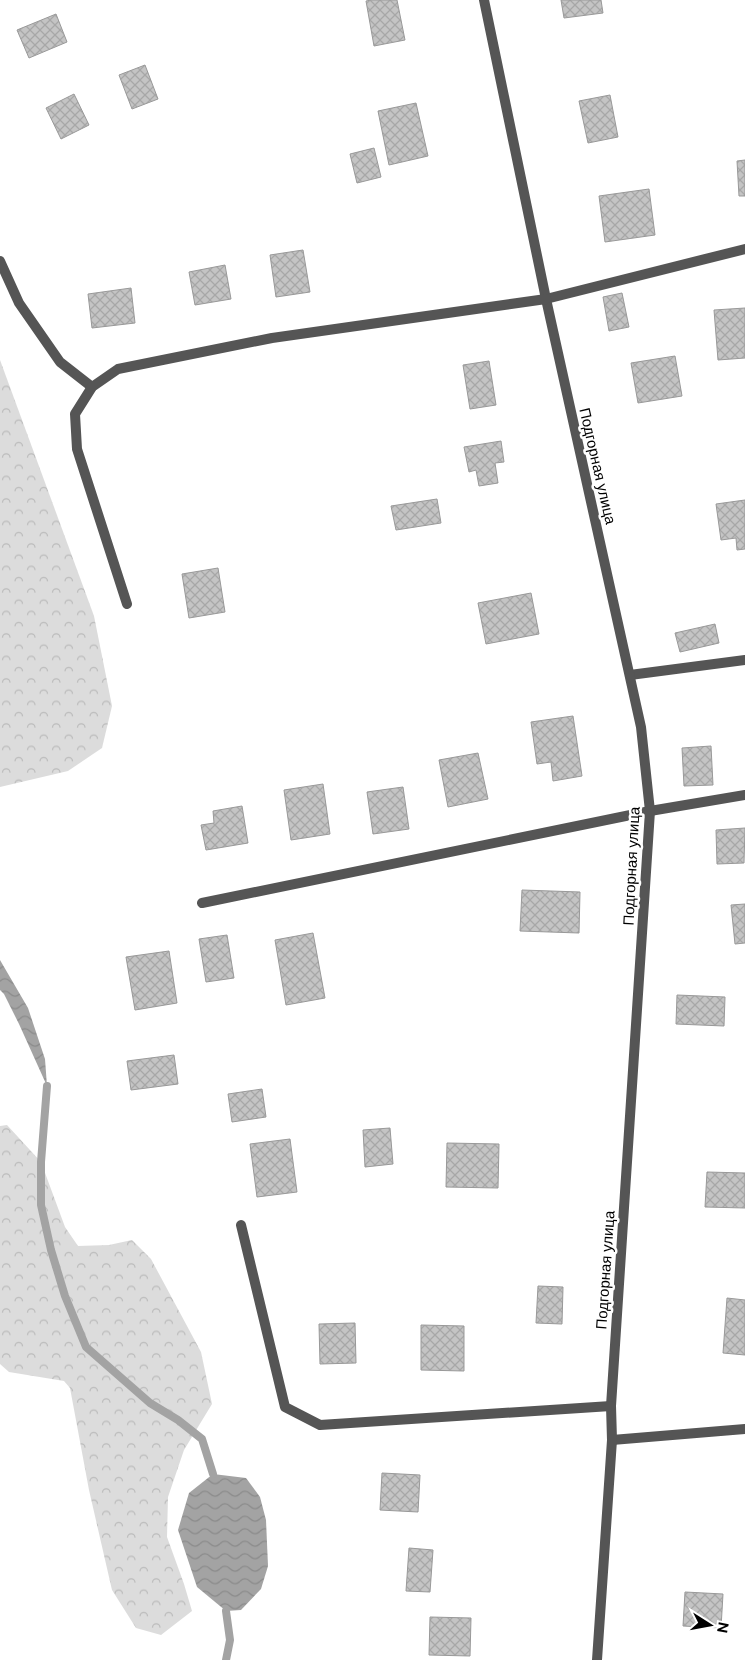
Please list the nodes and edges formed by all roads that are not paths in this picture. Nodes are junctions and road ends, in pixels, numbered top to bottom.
1 (484, 0) edge
2 (745, 249) edge
3 (0, 262) edge
4 (546, 299) junction
5 (92, 387) junction
6 (127, 604) dead end
7 (745, 660) edge
8 (630, 675) junction
9 (745, 795) edge
10 (650, 811) junction
11 (202, 903) dead end
12 (241, 1225) dead end
13 (611, 1406) junction
14 (745, 1430) edge
15 (612, 1440) junction
16 (597, 1660) edge

1 - 4 street, Подгорная улица
2 - 4 street
3 - 5 street
4 - 5 street
4 - 8 street, Подгорная улица
5 - 6 street
7 - 8 street
8 - 10 street, Подгорная улица
9 - 10 street
10 - 11 street
10 - 13 street, Подгорная улица
12 - 13 street
13 - 15 street, Подгорная улица
14 - 15 street
15 - 16 street, Подгорная улица

